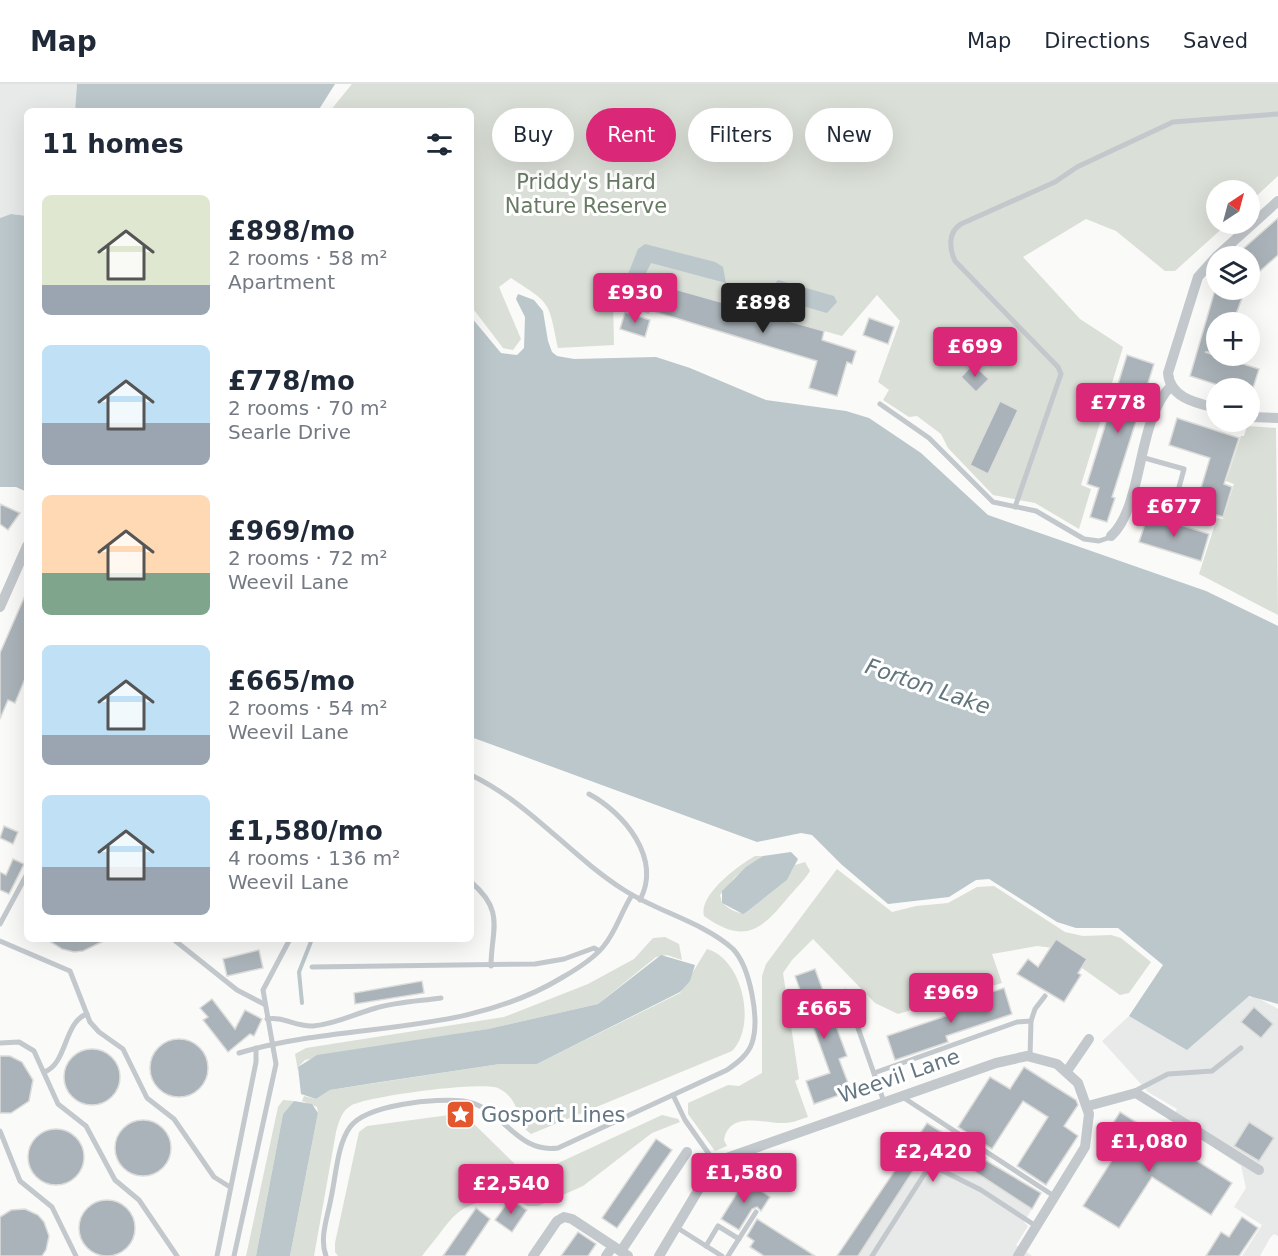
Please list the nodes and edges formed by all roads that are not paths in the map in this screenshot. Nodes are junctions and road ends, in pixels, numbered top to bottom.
1 (1278, 114) edge
2 (1278, 201) edge
3 (1229, 246) edge
4 (1206, 269) edge
5 (1171, 386) junction
6 (880, 404) dead end
7 (1206, 405) edge
8 (1260, 417) edge
9 (1278, 418) edge
10 (1142, 457) junction
11 (1132, 490) junction
12 (1015, 507) junction
13 (1112, 536) joint
14 (24, 553) edge
15 (0, 607) edge
16 (474, 777) edge
17 (589, 794) dead end
18 (24, 880) edge
19 (474, 885) edge
20 (632, 895) junction
21 (640, 900) junction
22 (0, 924) edge
23 (0, 941) edge
24 (177, 942) edge
25 (288, 942) edge
26 (599, 951) junction
27 (491, 966) junction
28 (312, 967) dead end
29 (845, 991) dead end
30 (1044, 996) dead end
31 (441, 998) dead end
32 (264, 1004) junction
33 (87, 1014) junction
34 (267, 1019) junction
35 (1031, 1022) junction
36 (1089, 1039) dead end
37 (0, 1043) edge
38 (273, 1044) junction
39 (256, 1048) junction
40 (1241, 1048) dead end
41 (239, 1053) dead end
42 (1030, 1056) junction
43 (1067, 1071) junction
44 (44, 1072) junction
45 (874, 1073) junction
46 (1133, 1092) junction
47 (674, 1095) junction
48 (900, 1096) junction
49 (884, 1102) junction
50 (1088, 1106) junction
51 (0, 1131) edge
52 (687, 1152) dead end
53 (716, 1164) junction
54 (1259, 1170) dead end
55 (230, 1187) junction
56 (1055, 1197) junction
57 (756, 1212) dead end
58 (1037, 1226) junction
59 (676, 1227) junction
60 (739, 1239) junction
61 (706, 1246) junction
62 (621, 1251) edge
63 (75, 1256) edge
64 (177, 1256) edge
65 (217, 1256) edge
66 (234, 1256) edge
67 (326, 1256) edge
68 (533, 1256) edge
69 (606, 1256) edge
70 (659, 1256) edge
71 (722, 1256) edge
72 (728, 1256) edge
73 (872, 1256) edge
74 (1018, 1256) edge

1 - 12 lane
2 - 3 street
4 - 5 street
5 - 7 street
5 - 10 street
6 - 12 lane
8 - 9 street
10 - 11 street
10 - 11 lane
11 - 13 street
12 - 13 lane
14 - 15 street
16 - 20 lane
17 - 21 lane
18 - 22 lane
19 - 27 lane
20 - 21 lane
20 - 26 lane
21 - 47 lane
23 - 33 lane
24 - 32 lane
25 - 32 lane
26 - 27 lane
26 - 38 lane
27 - 28 lane
29 - 45 lane
30 - 35 lane
31 - 34 lane
32 - 34 lane
33 - 44 lane
33 - 55 lane
34 - 38 lane
35 - 42 lane
35 - 45 lane
36 - 43 street
37 - 44 lane
38 - 39 lane
38 - 66 lane
39 - 41 lane
39 - 55 lane
40 - 46 lane
42 - 43 street, Weevil Lane
42 - 48 street, Weevil Lane
43 - 50 street
44 - 64 lane
45 - 49 lane
46 - 50 street
46 - 54 street
47 - 53 lane
47 - 67 lane
48 - 49 street, Weevil Lane
48 - 56 lane
49 - 53 street, Weevil Lane
50 - 56 street
51 - 63 lane
52 - 62 street
53 - 59 street
55 - 65 lane
56 - 58 street
57 - 60 lane
58 - 73 lane
58 - 74 street
59 - 61 lane
59 - 70 street
60 - 61 lane
60 - 72 lane
61 - 71 lane
62 - 68 street
62 - 69 street

